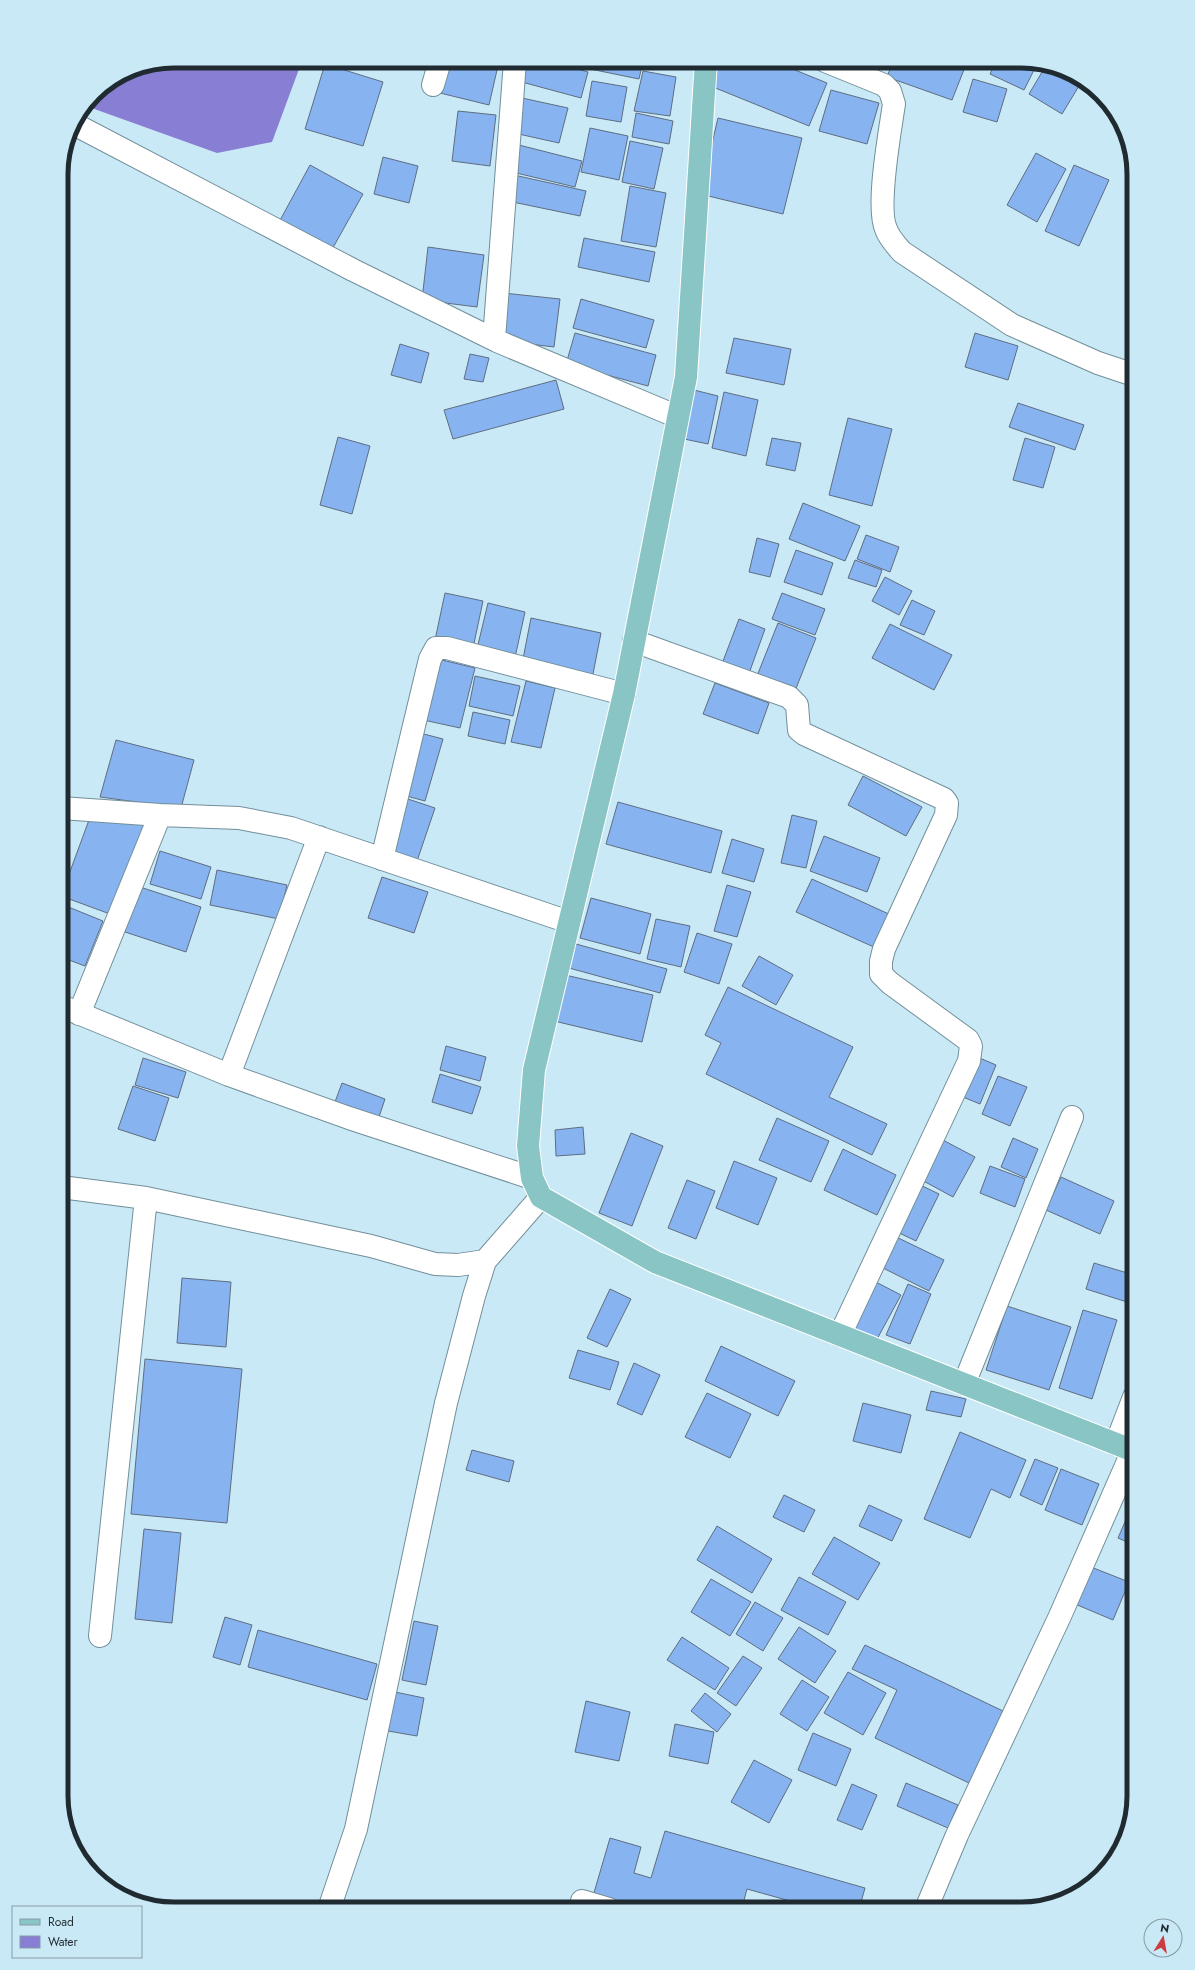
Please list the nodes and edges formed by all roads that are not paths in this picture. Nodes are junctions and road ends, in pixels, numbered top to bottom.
1 (438, 68) edge
2 (514, 68) edge
3 (706, 68) edge
4 (842, 68) edge
5 (433, 86) dead end
6 (79, 127) edge
7 (494, 339) junction
8 (1127, 373) edge
9 (678, 417) junction
10 (634, 641) junction
11 (624, 694) junction
12 (68, 808) edge
13 (160, 815) junction
14 (319, 837) junction
15 (382, 859) junction
16 (569, 922) junction
17 (70, 1010) edge
18 (229, 1074) junction
19 (1072, 1118) dead end
20 (68, 1188) edge
21 (536, 1188) junction
22 (146, 1198) junction
23 (485, 1261) junction
24 (840, 1335) junction
25 (964, 1384) junction
26 (1127, 1448) edge
27 (1127, 1450) edge
28 (100, 1636) dead end
29 (582, 1901) dead end
30 (331, 1902) edge
31 (585, 1902) edge
32 (929, 1902) edge

1 - 5 street
2 - 7 street
3 - 9 main road
4 - 8 street
6 - 7 street
7 - 9 street
9 - 10 main road
10 - 11 main road
10 - 24 street
11 - 15 street
11 - 16 main road
12 - 13 street
13 - 14 street
13 - 17 street
14 - 15 street
14 - 18 street
15 - 16 street
16 - 21 main road
17 - 18 street
18 - 21 street
19 - 25 street
20 - 22 street
21 - 23 street
21 - 24 main road
22 - 23 street
22 - 28 street
23 - 30 street
24 - 25 main road
25 - 26 main road
27 - 32 street
29 - 31 street

